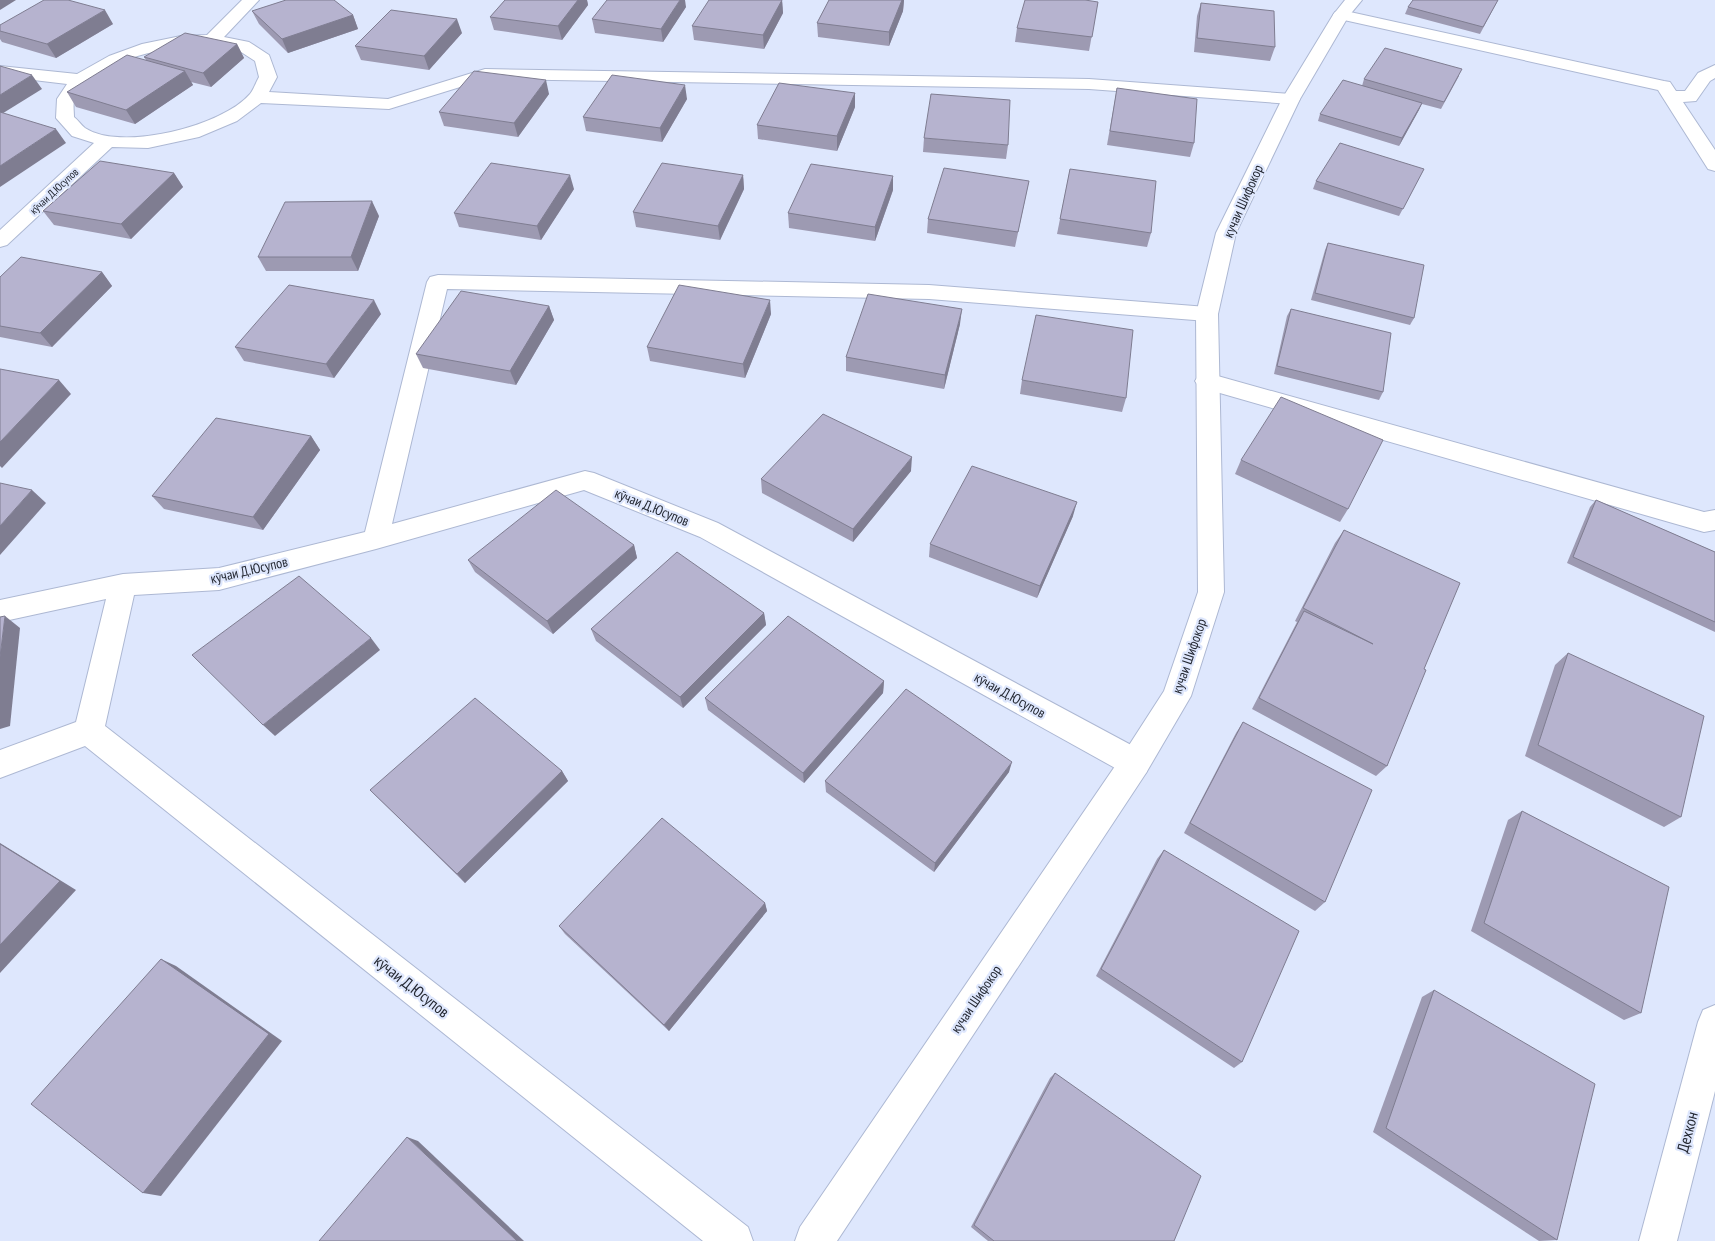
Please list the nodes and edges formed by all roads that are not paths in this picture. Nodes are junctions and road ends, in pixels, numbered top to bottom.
1 (251, 0) edge
2 (1348, 7) edge
3 (212, 40) junction
4 (1715, 70) edge
5 (0, 71) edge
6 (80, 80) junction
7 (1671, 96) junction
8 (257, 97) junction
9 (1291, 99) junction
10 (107, 141) junction
11 (1715, 165) edge
12 (0, 241) edge
13 (1206, 314) junction
14 (1207, 381) junction
15 (1715, 520) edge
16 (376, 539) junction
17 (123, 585) junction
18 (0, 611) edge
19 (89, 731) junction
20 (1135, 763) junction
21 (0, 764) edge
22 (1715, 1022) edge
23 (734, 1241) edge
24 (814, 1241) edge
25 (1658, 1241) edge

1 - 3 street
2 - 7 street
2 - 9 street, кучаи Шифокор
3 - 6 street
3 - 8 street
4 - 7 street
5 - 6 street
6 - 10 street
7 - 11 street
8 - 9 street
8 - 10 street
9 - 13 street, кучаи Шифокор
10 - 12 street, кӯчаи Д.Юсупов
13 - 14 street, кучаи Шифокор
13 - 16 street
14 - 15 street
14 - 20 street, кучаи Шифокор
16 - 17 street, кӯчаи Д.Юсупов
16 - 20 street, кӯчаи Д.Юсупов
17 - 18 street, кӯчаи Д.Юсупов
17 - 19 street
19 - 21 street
19 - 23 street, кӯчаи Д.Юсупов
20 - 24 street, кучаи Шифокор
22 - 25 street, Дехкон

